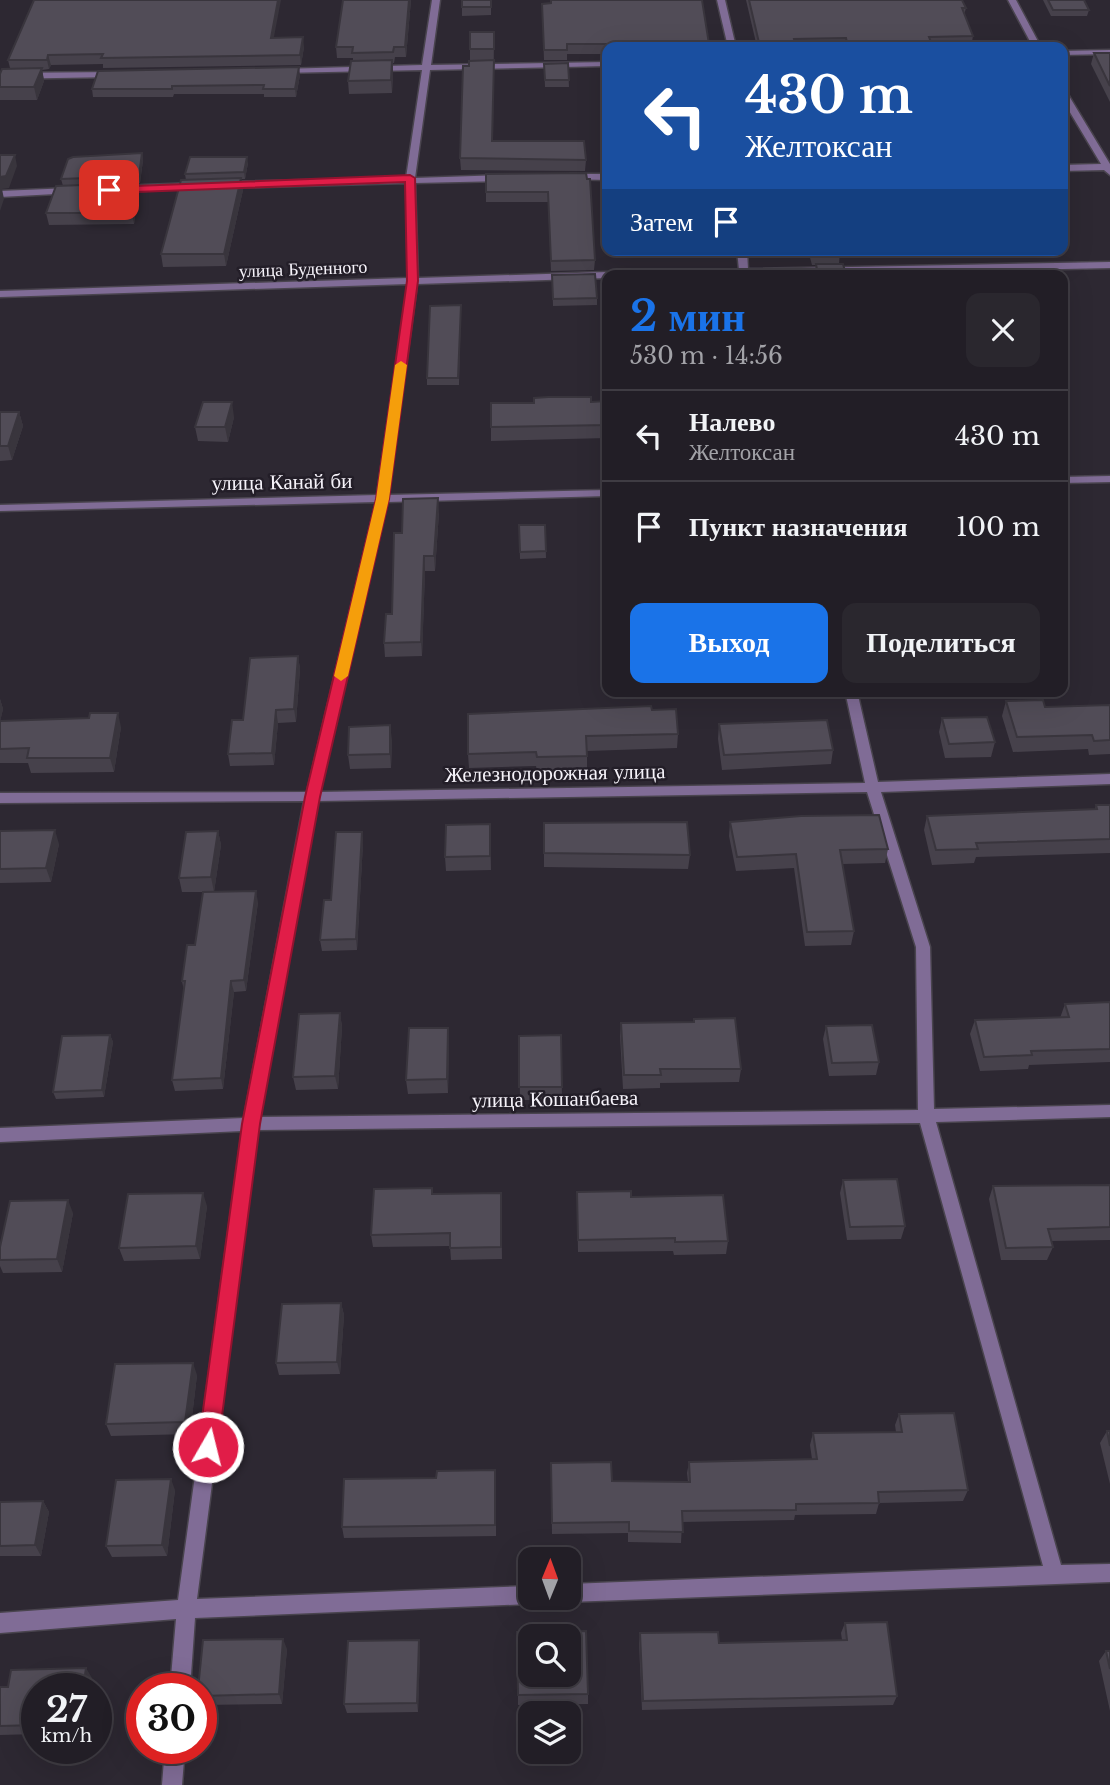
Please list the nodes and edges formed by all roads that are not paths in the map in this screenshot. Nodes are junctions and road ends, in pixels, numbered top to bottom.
1 (436, 0) edge
2 (722, 0) edge
3 (1012, 0) edge
4 (731, 42) edge
5 (1034, 42) edge
6 (1068, 52) edge
7 (1110, 52) edge
8 (602, 64) edge
9 (425, 69) junction
10 (274, 71) edge
11 (123, 74) edge
12 (0, 76) edge
13 (1068, 101) edge
14 (1068, 168) edge
15 (1109, 169) edge
16 (515, 177) edge
17 (555, 177) edge
18 (602, 177) edge
19 (410, 178) junction
20 (205, 186) edge
21 (219, 186) edge
22 (109, 190) edge
23 (82, 191) edge
24 (0, 194) edge
25 (1110, 265) edge
26 (881, 270) edge
27 (602, 275) edge
28 (413, 281) junction
29 (0, 294) edge
30 (1110, 479) edge
31 (1068, 480) edge
32 (602, 493) edge
33 (382, 499) junction
34 (0, 508) edge
35 (852, 697) edge
36 (1110, 779) edge
37 (873, 789) junction
38 (312, 797) junction
39 (0, 798) edge
40 (1110, 1111) edge
41 (926, 1116) junction
42 (251, 1124) junction
43 (0, 1135) edge
44 (1054, 1573) junction
45 (1110, 1573) edge
46 (581, 1593) edge
47 (518, 1595) edge
48 (186, 1609) junction
49 (0, 1623) edge
50 (181, 1673) edge
51 (174, 1764) edge
52 (172, 1785) edge

1 - 9 street
2 - 4 street
3 - 5 street
6 - 7 street
8 - 9 street
9 - 10 street
9 - 19 street
11 - 12 street
13 - 15 street
14 - 15 street
16 - 19 street
17 - 18 street
19 - 21 street
19 - 28 street
20 - 22 street
23 - 24 street
25 - 26 street
27 - 28 street, улица Буденного
28 - 29 street, улица Буденного
28 - 33 street
30 - 31 street
32 - 33 street, улица Канай би
33 - 34 street, улица Канай би
33 - 38 street
35 - 37 street
36 - 37 street, Железнодорожная улица
37 - 38 street, Железнодорожная улица
37 - 41 street
38 - 39 street, Железнодорожная улица
38 - 42 street
40 - 41 street, улица Кошанбаева
41 - 42 street, улица Кошанбаева
41 - 44 street
42 - 43 street, улица Кошанбаева
42 - 48 street
44 - 45 street
44 - 46 street
47 - 48 street
48 - 49 street
48 - 50 street
51 - 52 street

